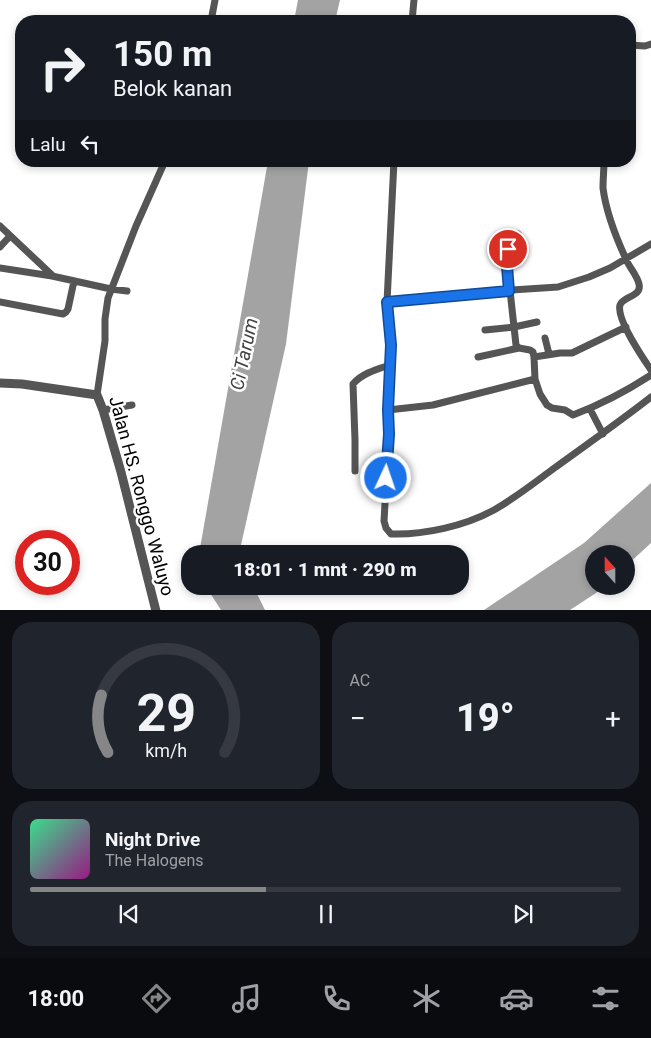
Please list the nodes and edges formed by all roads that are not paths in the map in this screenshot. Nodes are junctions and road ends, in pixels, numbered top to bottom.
1 (215, 0) edge
2 (414, 0) edge
3 (212, 15) edge
4 (413, 15) edge
5 (651, 44) edge
6 (636, 45) edge
7 (162, 167) edge
8 (394, 167) edge
9 (604, 167) edge
10 (0, 226) edge
11 (518, 234) dead end
12 (10, 236) junction
13 (651, 244) edge
14 (0, 247) edge
15 (626, 260) junction
16 (0, 268) edge
17 (52, 276) junction
18 (74, 281) junction
19 (111, 289) junction
20 (127, 291) dead end
21 (509, 291) junction
22 (0, 302) edge
23 (387, 302) junction
24 (537, 322) dead end
25 (514, 327) junction
26 (626, 327) junction
27 (485, 330) dead end
28 (545, 338) dead end
29 (519, 348) junction
30 (549, 354) junction
31 (478, 357) dead end
32 (534, 357) junction
33 (648, 360) edge
34 (390, 365) junction
35 (651, 370) edge
36 (651, 375) edge
37 (535, 379) junction
38 (0, 383) edge
39 (97, 395) junction
40 (651, 396) edge
41 (132, 405) dead end
42 (590, 408) junction
43 (103, 410) junction
44 (388, 410) junction
45 (603, 434) junction
46 (355, 471) dead end
47 (156, 610) edge

1 - 3 street
2 - 4 street
5 - 6 street
7 - 19 street, Jalan HS. Ronggo Waluyo
8 - 23 street
9 - 15 street
10 - 12 street
11 - 21 street
12 - 14 street
12 - 17 street
13 - 15 street
15 - 21 street
15 - 26 street
16 - 17 street
17 - 18 street
18 - 19 street
18 - 22 street
19 - 20 street
19 - 39 street, Jalan HS. Ronggo Waluyo
21 - 23 street
21 - 25 street
23 - 34 street
24 - 25 street
25 - 27 street
25 - 29 street
26 - 30 street
26 - 33 street
28 - 30 street
29 - 31 street
29 - 32 street
30 - 32 street
32 - 37 street
33 - 35 street
34 - 44 street
34 - 46 street
36 - 42 street
37 - 42 street
37 - 44 street
38 - 39 street
39 - 43 street, Jalan HS. Ronggo Waluyo
40 - 45 street
41 - 43 street
42 - 45 street
43 - 47 street, Jalan HS. Ronggo Waluyo
44 - 45 street

